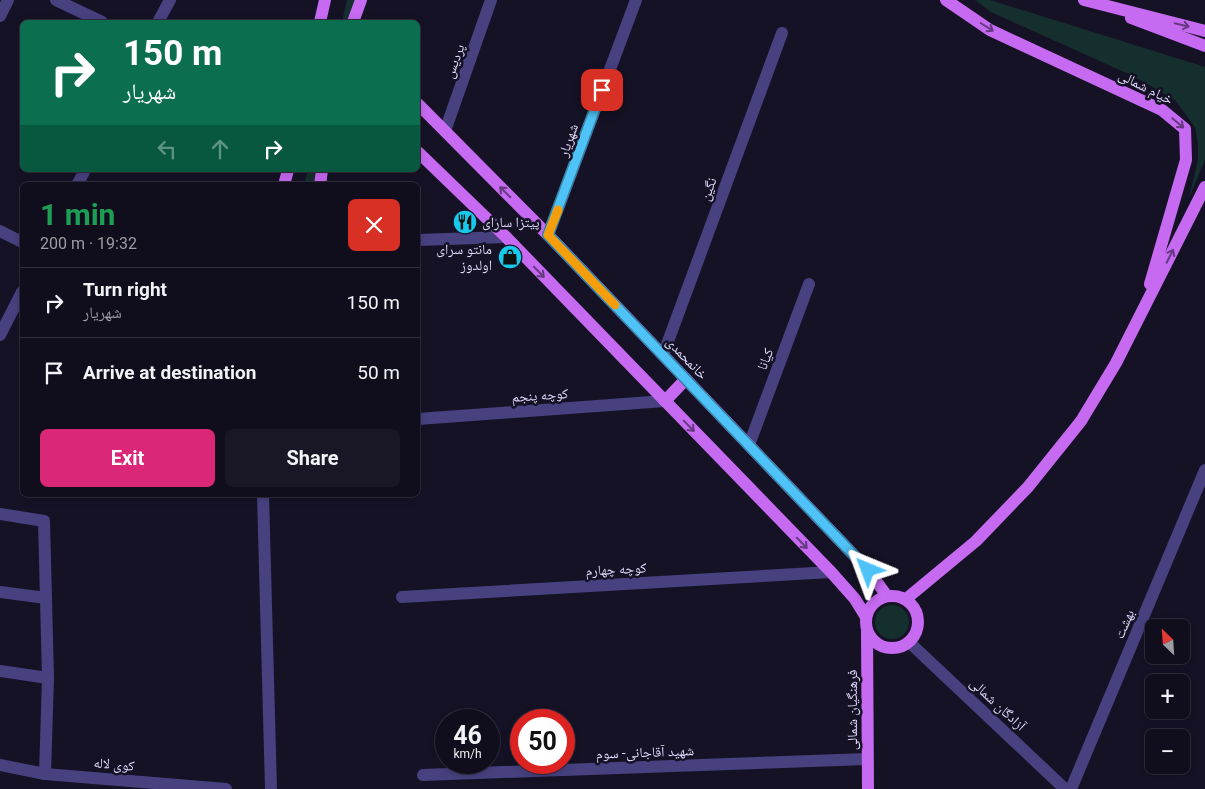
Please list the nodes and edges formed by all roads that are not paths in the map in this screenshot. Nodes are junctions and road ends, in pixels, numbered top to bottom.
1 (8, 0) edge
2 (56, 0) edge
3 (170, 0) edge
4 (325, 0) edge
5 (492, 0) edge
6 (636, 0) edge
7 (946, 0) edge
8 (1089, 1) edge
9 (0, 16) edge
10 (98, 20) edge
11 (159, 20) edge
12 (320, 20) edge
13 (1205, 31) edge
14 (782, 33) dead end
15 (1205, 46) edge
16 (420, 106) edge
17 (445, 131) junction
18 (420, 154) edge
19 (1205, 187) edge
20 (0, 231) edge
21 (548, 235) junction
22 (506, 237) junction
23 (420, 240) edge
24 (20, 241) edge
25 (809, 284) dead end
26 (20, 296) edge
27 (1141, 315) junction
28 (0, 335) edge
29 (663, 355) junction
30 (686, 379) junction
31 (665, 401) junction
32 (420, 419) edge
33 (749, 445) junction
34 (1205, 470) edge
35 (263, 497) edge
36 (0, 514) edge
37 (831, 572) junction
38 (0, 592) edge
39 (402, 596) dead end
40 (887, 596) junction
41 (46, 598) junction
42 (906, 600) junction
43 (866, 617) junction
44 (867, 632) junction
45 (910, 642) junction
46 (0, 671) edge
47 (48, 678) junction
48 (867, 759) junction
49 (0, 765) edge
50 (45, 774) junction
51 (423, 775) dead end
52 (226, 789) edge
53 (271, 789) edge
54 (868, 789) edge
55 (1065, 789) edge
56 (1071, 789) edge

1 - 9 street
2 - 10 street
3 - 11 street
4 - 12 main road
5 - 17 street, پردیس
6 - 21 street, شهریار
7 -> 27 main road, خیام شمالی
8 -> 13 main road
8 - 15 main road
14 - 29 street, نگین
16 - 17 main road, خانمحمدی
21 -> 17 main road, خانمحمدی
18 - 22 main road
27 -> 19 main road
20 - 24 street
21 - 29 main road, خانمحمدی
22 - 23 street
22 -> 31 main road
25 - 33 street, کیانا
26 - 28 street
27 - 42 main road
29 - 30 main road, خانمحمدی
30 - 31 main road
30 - 33 main road, خانمحمدی
31 - 32 street, کوچه پنجم
31 -> 37 main road
33 - 40 main road, خانمحمدی
34 - 56 street, بهشت
35 - 53 street
36 - 41 street
37 - 39 street, کوچه چهارم
37 - 43 main road
38 - 41 street
40 - 42 main road
40 - 43 main road
41 - 47 street
42 - 45 main road
43 - 44 main road
44 - 45 main road
44 - 48 main road, فرهنگیان شمالی
45 - 55 street, آزادگان شمالی
46 - 47 street
47 - 50 street
48 - 51 street, شهید آقاجانی- سوم
48 - 54 main road, فرهنگیان شمالی
49 - 50 street, کوی لاله
50 - 52 street, کوی لاله

